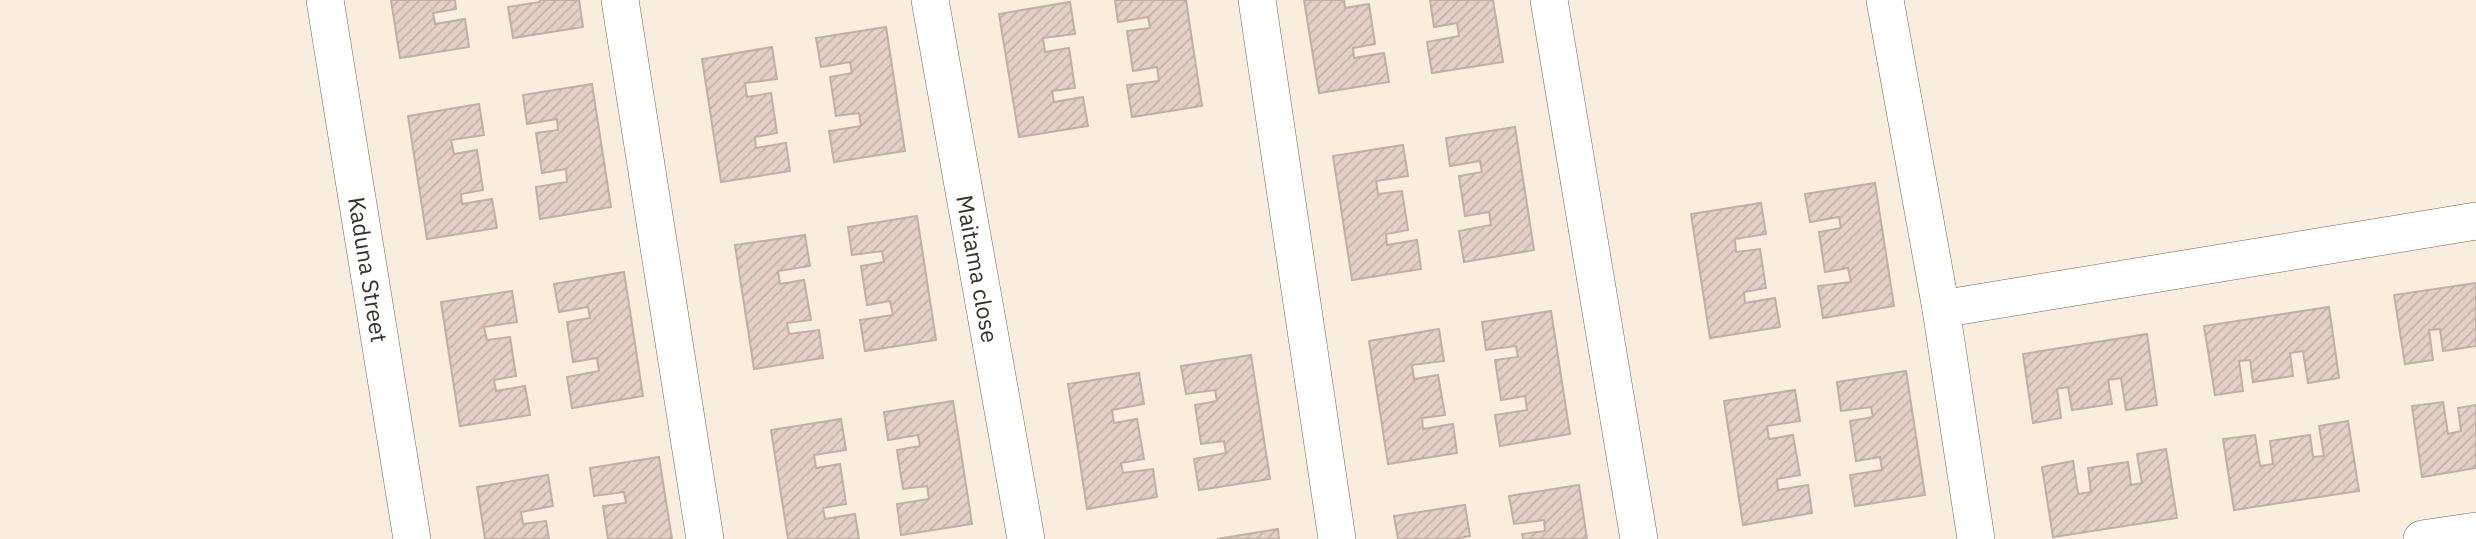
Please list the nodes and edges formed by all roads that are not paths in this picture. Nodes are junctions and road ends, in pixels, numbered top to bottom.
1 (325, 0) edge
2 (620, 0) edge
3 (930, 0) edge
4 (1257, 0) edge
5 (1549, 0) edge
6 (1885, 0) edge
7 (2476, 220) edge
8 (1941, 309) junction
9 (2476, 531) edge
10 (412, 539) edge
11 (705, 539) edge
12 (1026, 539) edge
13 (1337, 539) edge
14 (1639, 539) edge
15 (1976, 539) edge
16 (2422, 539) edge

1 - 10 street, Kaduna Street
2 - 11 street
3 - 12 street, Maitama close
4 - 13 street
5 - 14 street
6 - 8 street
7 - 8 street
8 - 15 street
9 - 16 street

